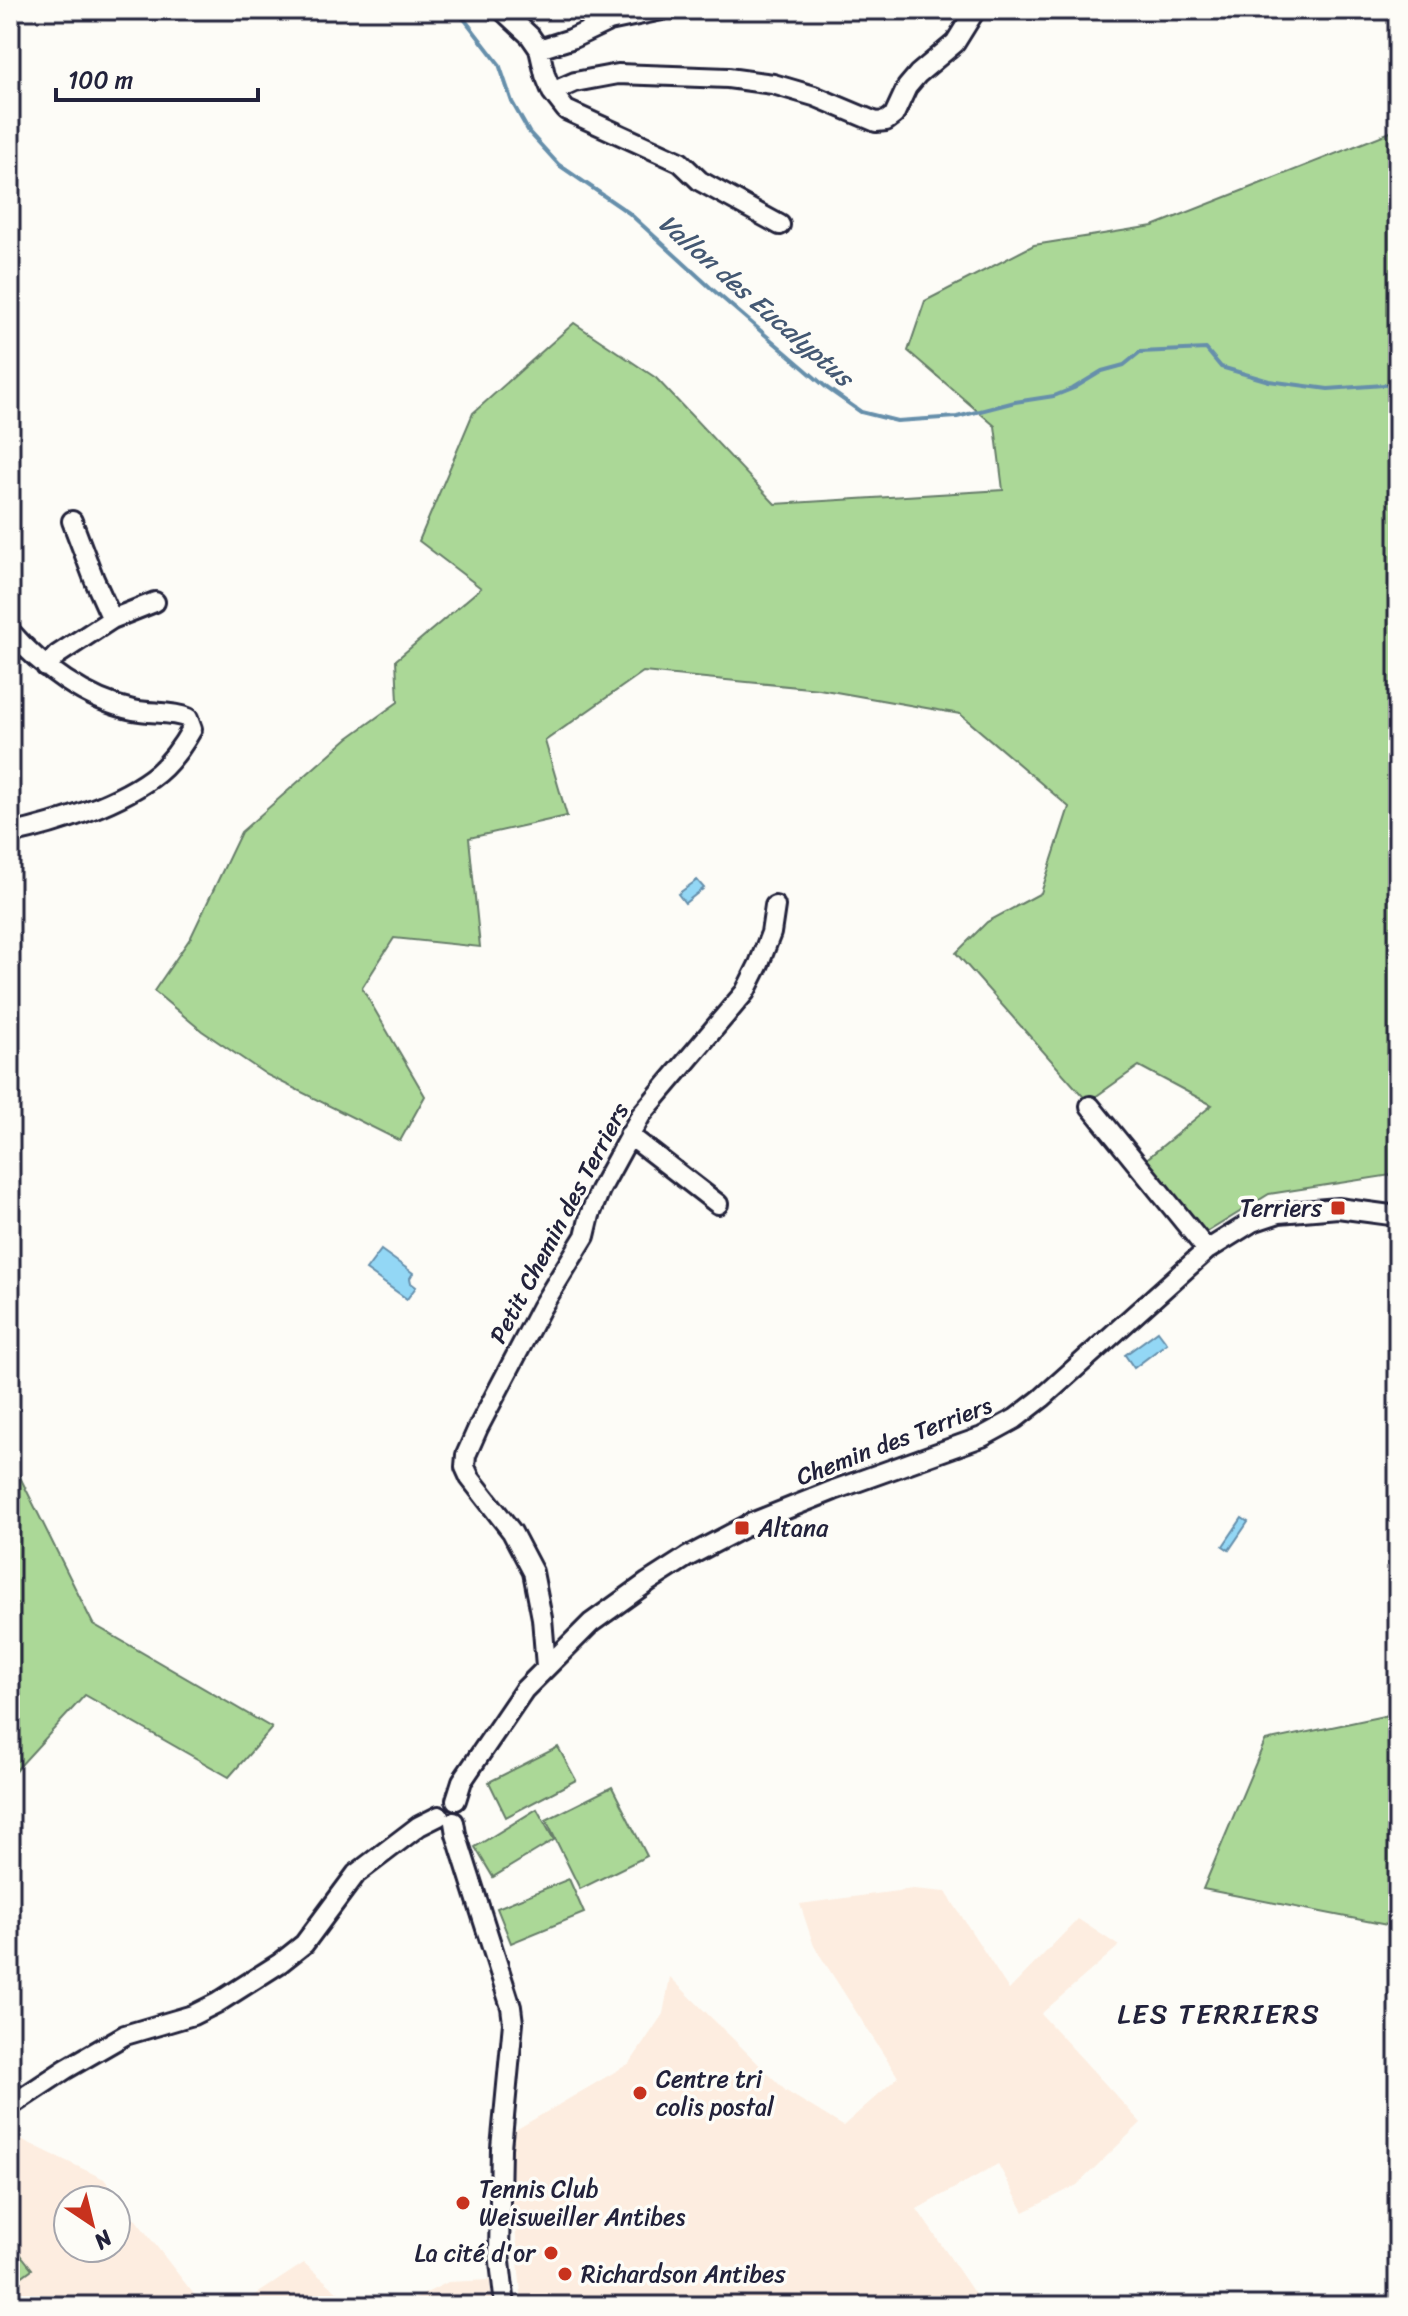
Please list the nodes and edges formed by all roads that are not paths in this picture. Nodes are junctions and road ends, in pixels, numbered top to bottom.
1 (502, 10) edge
2 (662, 10) edge
3 (973, 14) dead end
4 (539, 49) junction
5 (552, 92) junction
6 (780, 225) dead end
7 (72, 521) dead end
8 (155, 602) dead end
9 (112, 619) junction
10 (10, 631) edge
11 (46, 667) junction
12 (10, 834) edge
13 (775, 906) dead end
14 (1090, 1106) dead end
15 (629, 1135) junction
16 (718, 1204) dead end
17 (1398, 1216) edge
18 (1207, 1250) junction
19 (546, 1666) junction
20 (446, 1819) junction
21 (10, 2106) edge
22 (505, 2306) edge

1 - 4 street
2 - 4 street
3 - 5 street
4 - 5 street
5 - 6 street
7 - 9 street
8 - 9 street
9 - 11 street
10 - 11 street
11 - 12 street
13 - 15 street, Petit Chemin des Terriers
14 - 18 street
15 - 16 street
15 - 19 street, Petit Chemin des Terriers
17 - 18 street, Chemin des Terriers
18 - 19 street, Chemin des Terriers
19 - 20 street, Chemin des Terriers
20 - 21 street
20 - 22 street

